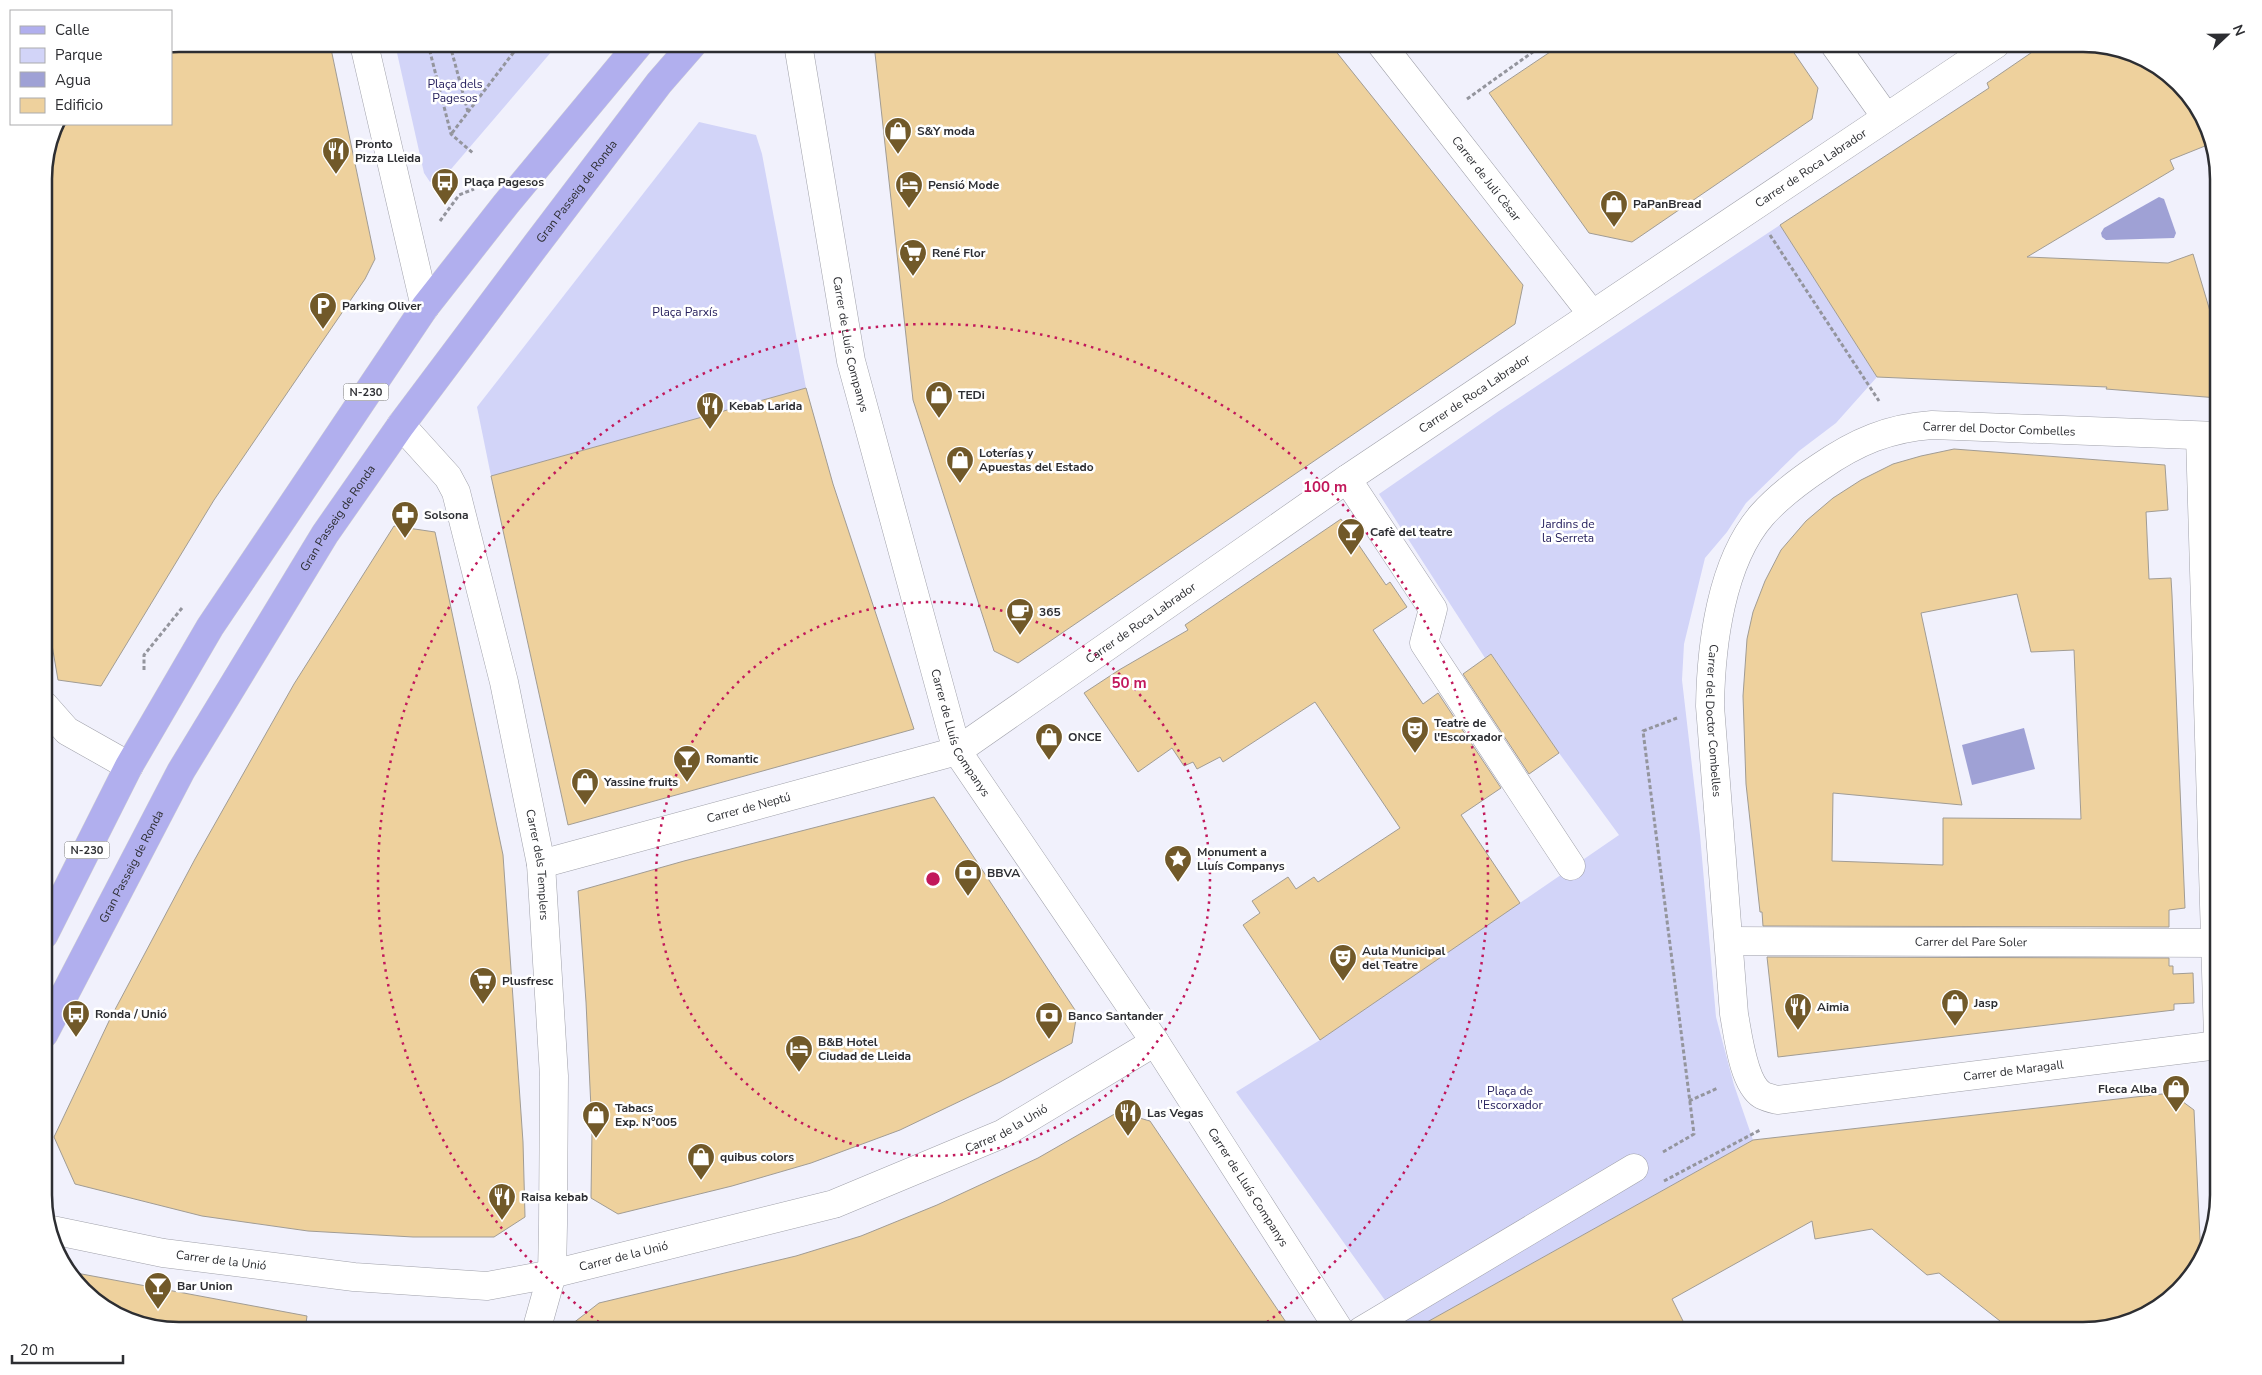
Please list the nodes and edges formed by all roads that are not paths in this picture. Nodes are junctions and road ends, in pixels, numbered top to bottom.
1 (366, 53) edge
2 (632, 53) edge
3 (685, 53) edge
4 (800, 53) edge
5 (1387, 53) edge
6 (1840, 53) edge
7 (1983, 53) edge
8 (1886, 118) junction
9 (425, 307) junction
10 (1592, 314) junction
11 (401, 424) junction
12 (2209, 436) edge
13 (2209, 465) edge
14 (1347, 479) junction
15 (53, 716) edge
16 (957, 750) junction
17 (129, 766) junction
18 (541, 864) junction
19 (1571, 866) dead end
20 (53, 917) edge
21 (1730, 941) junction
22 (2210, 942) edge
23 (53, 1017) edge
24 (1155, 1042) junction
25 (2210, 1046) edge
26 (1808, 1097) joint
27 (1634, 1168) road end
28 (58, 1231) edge
29 (552, 1274) junction
30 (539, 1322) edge
31 (1334, 1322) edge
32 (1376, 1322) edge

1 - 9 street
2 - 9 main road, N-230
3 - 11 main road, Gran Passeig de Ronda
4 - 16 street, Carrer de Lluís Companys
5 - 10 street, Carrer de Juli Cèsar
6 - 8 street
7 - 8 street, Carrer de Roca Labrador
8 - 10 street, Carrer de Roca Labrador
9 - 17 main road, N-230
10 - 14 street, Carrer de Roca Labrador
11 - 18 street, Carrer dels Templers
11 - 23 main road, Gran Passeig de Ronda
12 - 13 street
12 - 21 street, Carrer del Doctor Combelles
14 - 16 street, Carrer de Roca Labrador
14 - 19 street
15 - 17 street
16 - 18 street, Carrer de Neptú
16 - 24 street, Carrer de Lluís Companys
17 - 20 main road, N-230
18 - 29 street, Carrer dels Templers
21 - 22 street, Carrer del Pare Soler
21 - 26 street, Carrer del Doctor Combelles
24 - 29 street, Carrer de la Unió
24 - 31 street, Carrer de Lluís Companys
25 - 26 street, Carrer de Maragall
27 - 32 street
28 - 29 street, Carrer de la Unió
29 - 30 street, Carrer dels Templers

